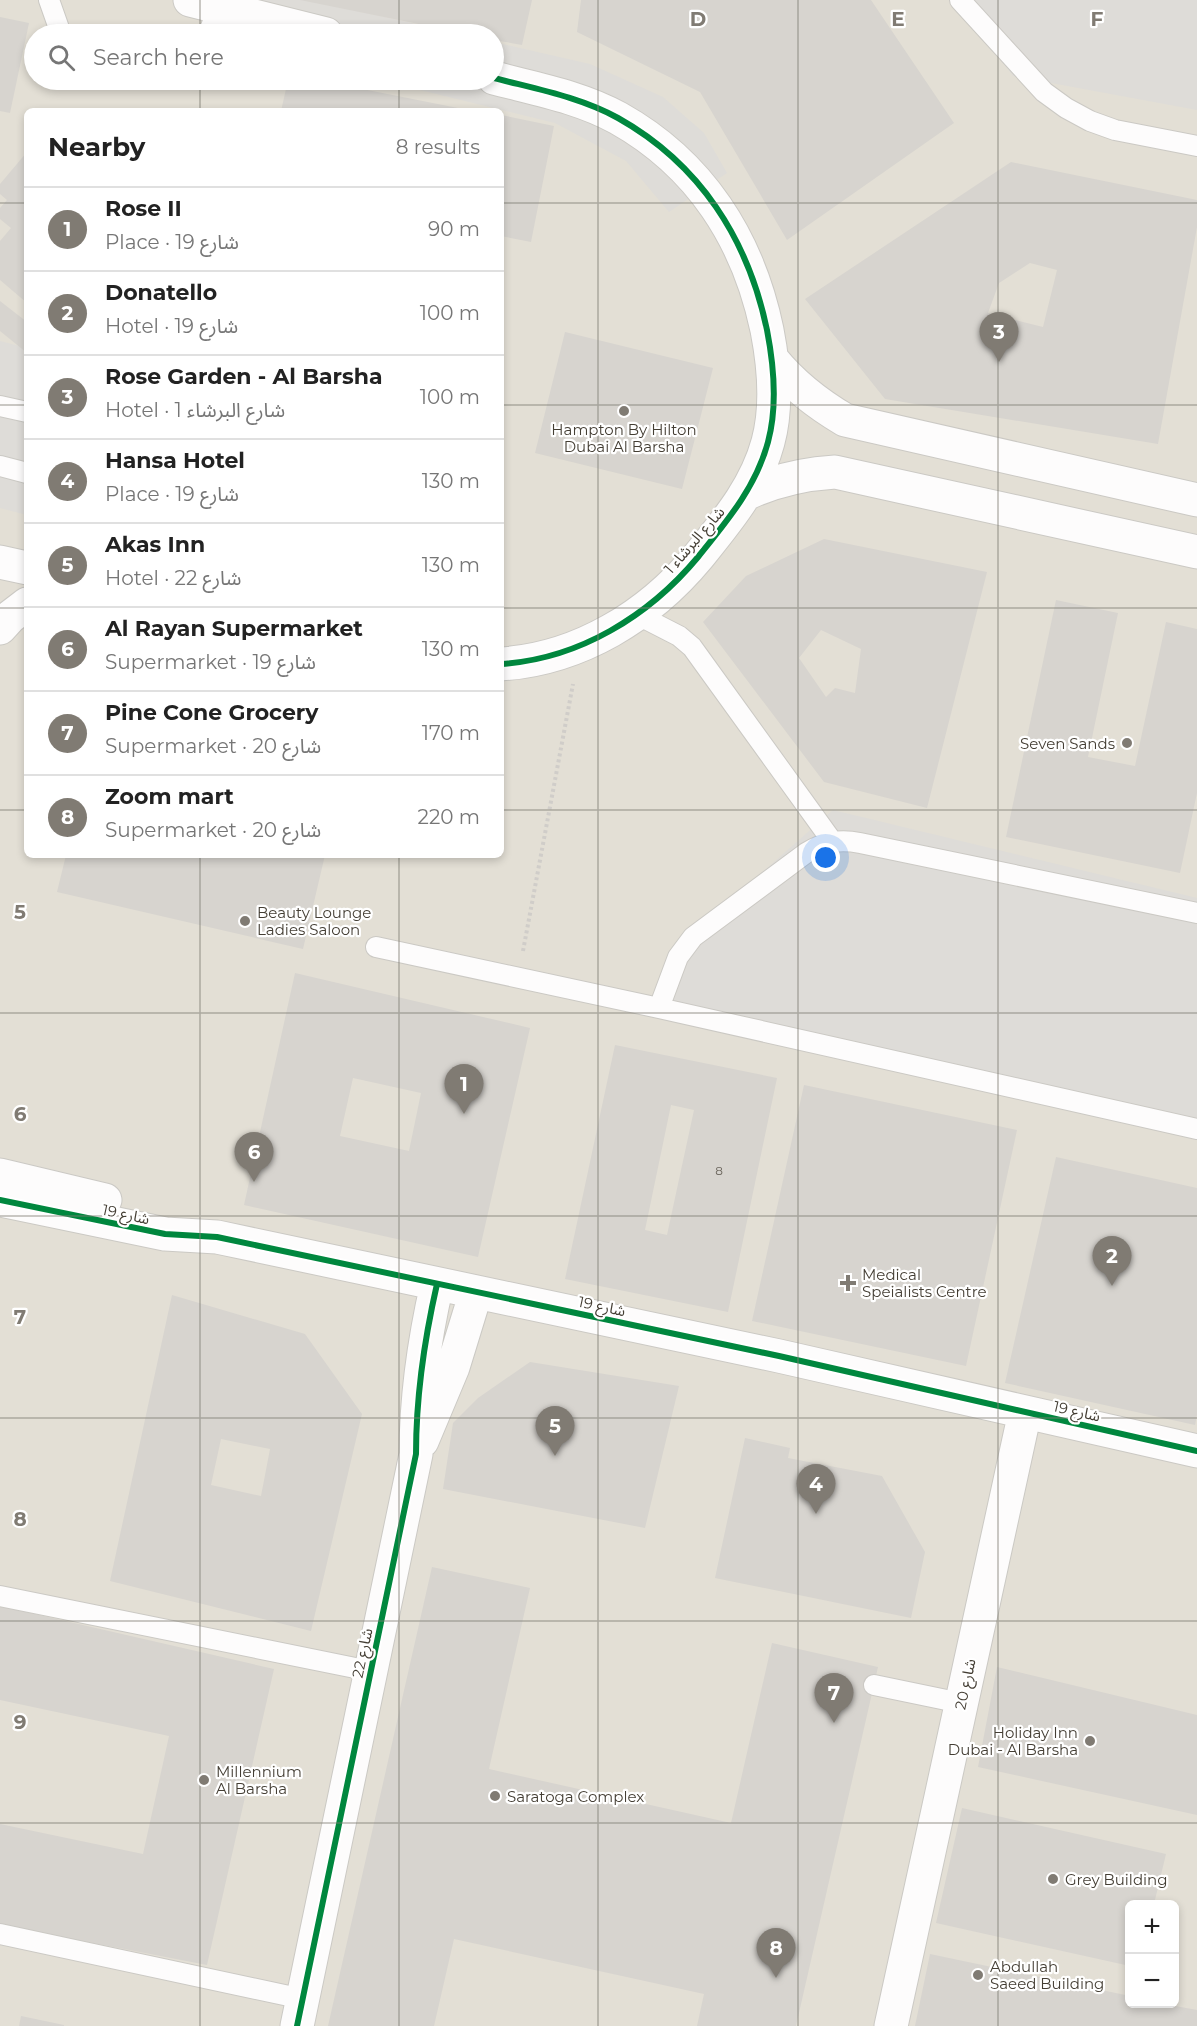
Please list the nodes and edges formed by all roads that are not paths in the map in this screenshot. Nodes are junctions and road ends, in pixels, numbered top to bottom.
1 (49, 0) edge
2 (960, 0) edge
3 (979, 0) edge
4 (207, 10) edge
5 (978, 21) junction
6 (58, 24) edge
7 (276, 24) edge
8 (504, 81) edge
9 (1197, 146) edge
10 (772, 359) junction
11 (0, 406) edge
12 (24, 411) edge
13 (0, 466) edge
14 (24, 471) edge
15 (747, 493) junction
16 (1197, 500) edge
17 (1197, 552) edge
18 (0, 562) edge
19 (24, 567) edge
20 (24, 606) edge
21 (638, 615) junction
22 (0, 628) edge
23 (504, 664) edge
24 (832, 842) junction
25 (1197, 913) edge
26 (376, 947) dead end
27 (658, 1008) junction
28 (1197, 1129) edge
29 (0, 1161) edge
30 (0, 1175) edge
31 (71, 1192) junction
32 (0, 1200) edge
33 (217, 1237) junction
34 (437, 1284) junction
35 (476, 1292) junction
36 (1025, 1412) junction
37 (1197, 1451) edge
38 (416, 1454) junction
39 (0, 1596) edge
40 (370, 1671) junction
41 (874, 1685) dead end
42 (961, 1704) junction
43 (0, 1934) edge
44 (300, 2012) edge
45 (891, 2026) edge

1 - 6 lane
2 - 5 lane
3 - 5 lane
4 - 7 street
5 - 9 lane
8 - 10 street, شارع البرشاء 1
10 - 15 street, شارع البرشاء 1
10 - 16 street
11 - 12 lane
13 - 14 lane
15 - 17 street
15 - 21 street, شارع البرشاء 1
18 - 19 street
20 - 22 street
21 - 23 street, شارع البرشاء 1
21 - 24 lane
24 - 25 lane
24 - 27 lane
26 - 27 lane
27 - 28 lane
29 - 31 street
30 - 31 street, شارع 19
31 - 33 street, شارع 19
32 - 33 street, شارع 19
33 - 34 street, شارع 19
34 - 35 street, شارع 19
34 - 38 street, شارع 22
35 - 36 street, شارع 19
35 - 38 street, شارع 22
36 - 37 street, شارع 19
36 - 42 street, شارع 20
38 - 40 street, شارع 22
39 - 40 lane
40 - 44 street, شارع 22
41 - 42 lane
42 - 45 street, شارع 20
43 - 44 lane

